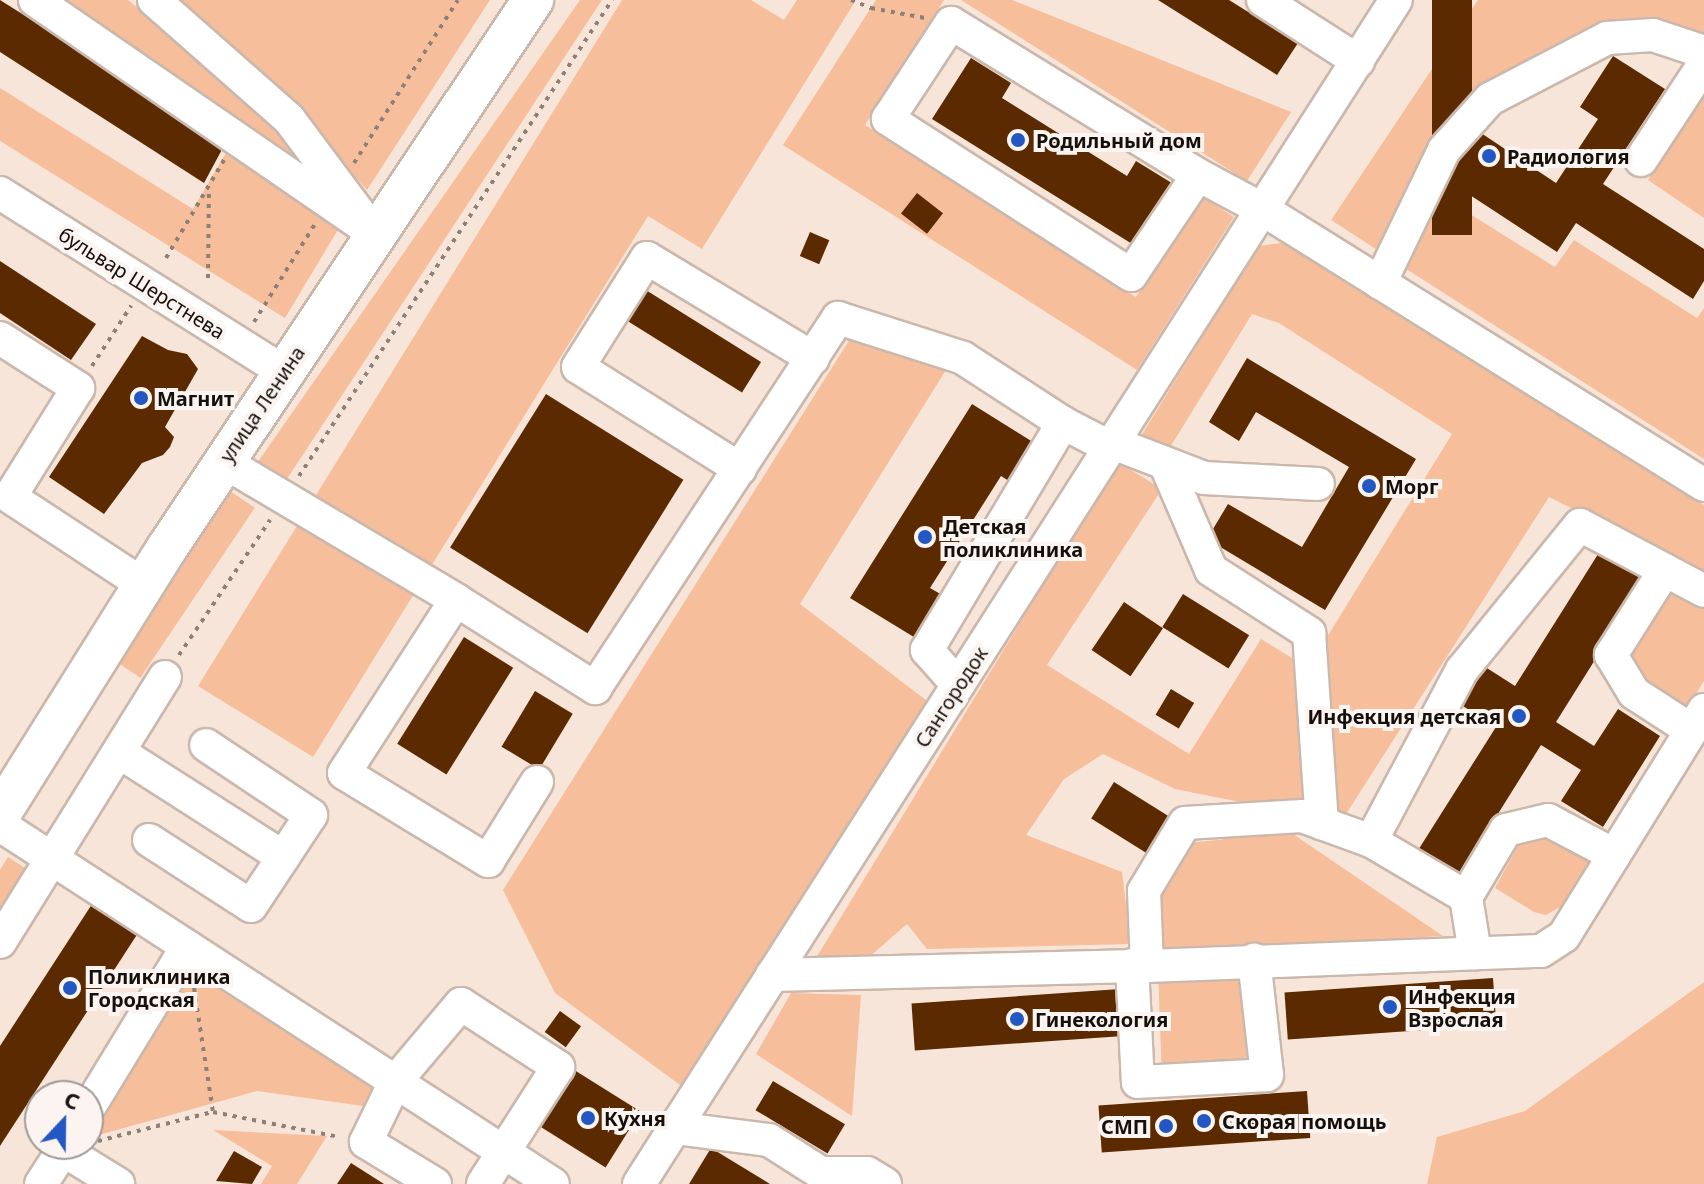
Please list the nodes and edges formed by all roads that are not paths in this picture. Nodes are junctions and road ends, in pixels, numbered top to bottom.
1 (35, 0) edge
2 (154, 0) edge
3 (533, 0) edge
4 (1264, 0) edge
5 (1396, 0) edge
6 (1704, 52) edge
7 (1358, 61) junction
8 (1704, 64) edge
9 (1641, 160) dead end
10 (1198, 175) junction
11 (0, 193) edge
12 (1262, 209) junction
13 (376, 234) junction
14 (1380, 283) junction
15 (0, 338) edge
16 (813, 358) junction
17 (284, 372) junction
18 (1063, 423) junction
19 (1112, 445) junction
20 (224, 462) junction
21 (1165, 463) junction
22 (740, 469) junction
23 (1318, 484) dead end
24 (1704, 485) edge
25 (997, 535) junction
26 (1038, 560) junction
27 (1665, 570) junction
28 (144, 585) junction
29 (1704, 591) edge
30 (456, 600) junction
31 (165, 677) road end
32 (958, 685) junction
33 (1698, 720) edge
34 (206, 745) dead end
35 (119, 752) junction
36 (537, 782) dead end
37 (0, 814) edge
38 (1322, 824) junction
39 (0, 825) edge
40 (149, 840) dead end
41 (1371, 841) junction
42 (1614, 855) junction
43 (283, 857) junction
44 (53, 860) junction
45 (1466, 897) junction
46 (0, 942) edge
47 (187, 947) junction
48 (1475, 953) junction
49 (1254, 960) junction
50 (1139, 966) junction
51 (772, 975) junction
52 (395, 1082) junction
53 (104, 1083) edge
54 (675, 1128) junction
55 (504, 1152) junction
56 (61, 1160) edge
57 (90, 1160) edge
58 (41, 1184) edge
59 (118, 1184) edge
60 (435, 1184) edge
61 (483, 1184) edge
62 (553, 1184) edge
63 (639, 1184) edge
64 (885, 1184) edge

1 - 13 street
2 - 13 street
3 - 13 main road, улица Ленина
4 - 7 street
5 - 7 street, Сангородок
6 - 14 street
7 - 12 street, Сангородок
8 - 9 street
10 - 10 street
10 - 12 street
11 - 17 street, бульвар Шерстнева
12 - 14 street
12 - 19 street, Сангородок
13 - 17 main road, улица Ленина
14 - 24 street
15 - 28 street
16 - 18 street
16 - 22 street
16 - 22 street
17 - 20 main road, улица Ленина
18 - 19 street
18 - 25 street
19 - 21 street
19 - 26 street, Сангородок
20 - 28 main road, улица Ленина
20 - 30 street
21 - 23 street
21 - 38 street
22 - 30 street
25 - 26 street
25 - 32 street
26 - 32 street, Сангородок
27 - 29 street
27 - 33 street
27 - 41 street
28 - 37 main road, улица Ленина
30 - 36 street
31 - 35 street
32 - 51 street, Сангородок
33 - 42 street
34 - 43 street
35 - 43 street
35 - 44 street
38 - 41 street
38 - 50 street
39 - 44 street
40 - 43 street
41 - 45 street
42 - 45 street
42 - 48 street
44 - 46 street
44 - 47 street
45 - 48 street
47 - 52 street
47 - 53 street
48 - 49 street
49 - 50 street
49 - 50 street
50 - 51 street
51 - 54 street, Сангородок
52 - 55 street
52 - 55 street
52 - 60 street
54 - 63 street, Сангородок
54 - 64 street
55 - 61 street
55 - 62 street
56 - 58 street
57 - 59 street

